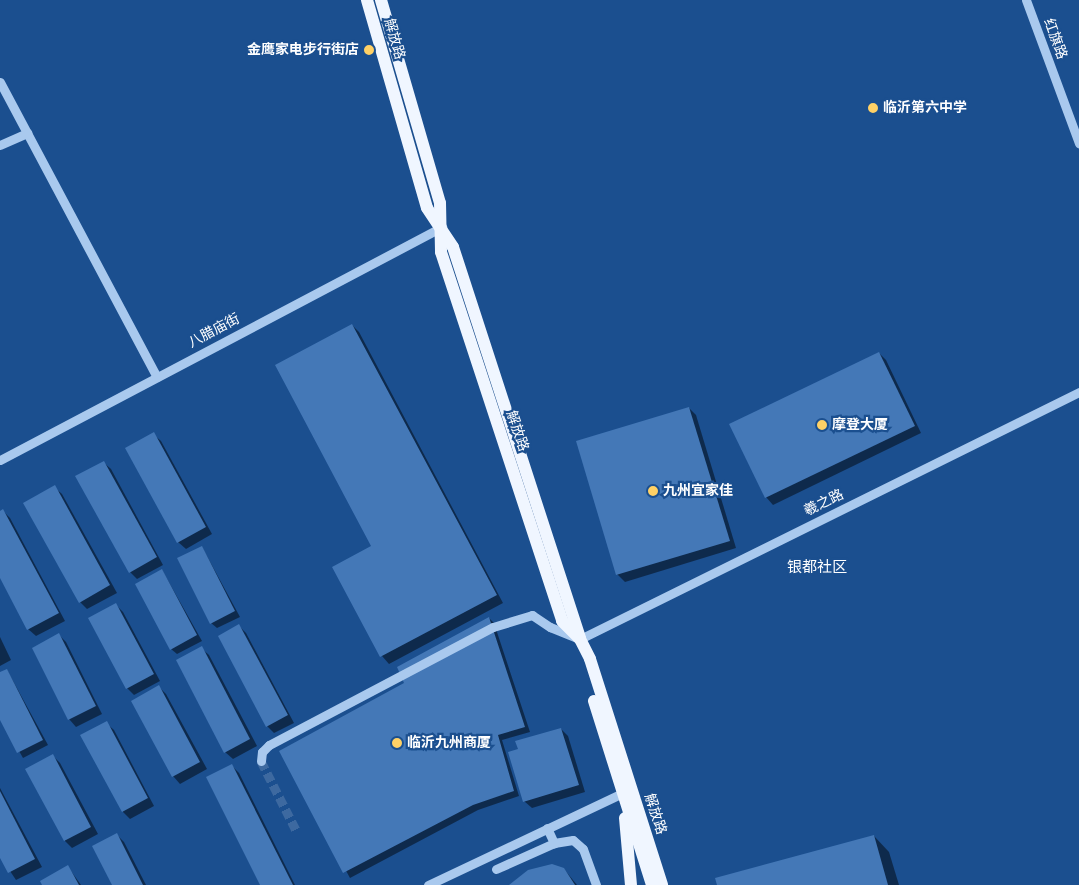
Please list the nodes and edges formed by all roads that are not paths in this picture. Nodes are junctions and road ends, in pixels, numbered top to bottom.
1 (367, 0) edge
2 (381, 0) edge
3 (1026, 0) edge
4 (0, 82) edge
5 (27, 132) junction
6 (1079, 143) edge
7 (0, 145) edge
8 (442, 227) junction
9 (157, 377) junction
10 (1079, 392) edge
11 (0, 460) edge
12 (580, 638) junction
13 (261, 761) dead end
14 (623, 793) junction
15 (547, 828) junction
16 (554, 843) junction
17 (496, 869) dead end
18 (428, 885) edge
19 (596, 885) edge
20 (632, 885) edge
21 (652, 885) edge
22 (662, 885) edge

1 - 8 main road, 解放路
2 - 8 main road, 解放路
3 - 6 street, 红旗路
4 - 5 street
5 - 7 street
5 - 9 street
8 - 9 street, 八腊庙街
8 - 12 main road, 解放路
9 - 11 street, 八腊庙街
10 - 12 street, 羲之路
12 - 13 street
12 - 14 main road, 解放路
12 - 22 main road, 解放路
14 - 15 street
14 - 20 main road
14 - 21 main road, 解放路
15 - 16 street
15 - 18 street
16 - 17 street
16 - 19 street

